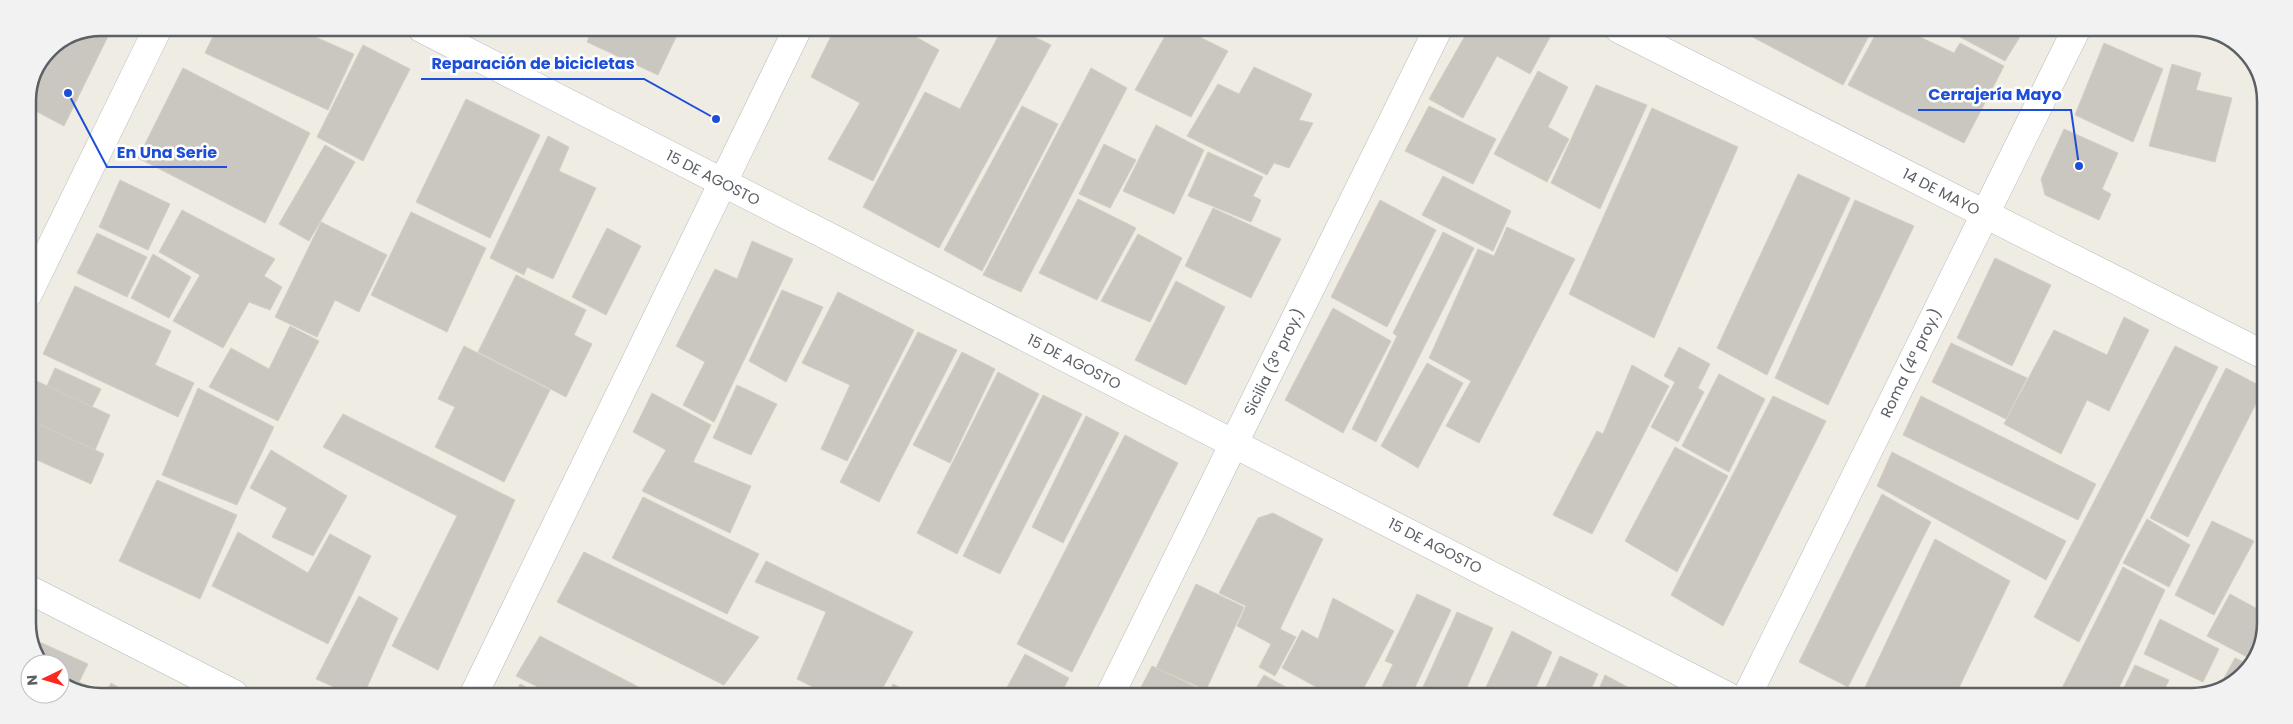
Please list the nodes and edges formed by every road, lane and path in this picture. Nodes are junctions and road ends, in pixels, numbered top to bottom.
1 (154, 36) edge
2 (437, 36) edge
3 (794, 36) edge
4 (1435, 36) edge
5 (1633, 36) edge
6 (2073, 36) edge
7 (723, 182) junction
8 (1985, 214) junction
9 (36, 278) edge
10 (2257, 351) edge
11 (1234, 444) junction
12 (36, 594) edge
13 (222, 688) edge
14 (477, 688) edge
15 (1113, 688) edge
16 (1711, 688) edge
17 (1751, 688) edge

1 - 9 street
2 - 7 street, 15 DE AGOSTO
3 - 7 street
4 - 11 street, Sicilia (3ª proy.)
5 - 8 street, 14 DE MAYO
6 - 8 street, Roma (4ª proy.)
7 - 11 street, 15 DE AGOSTO
7 - 14 street
8 - 10 street, 14 DE MAYO
8 - 17 street, Roma (4ª proy.)
11 - 15 street, Sicilia (3ª proy.)
11 - 16 street, 15 DE AGOSTO
12 - 13 street

